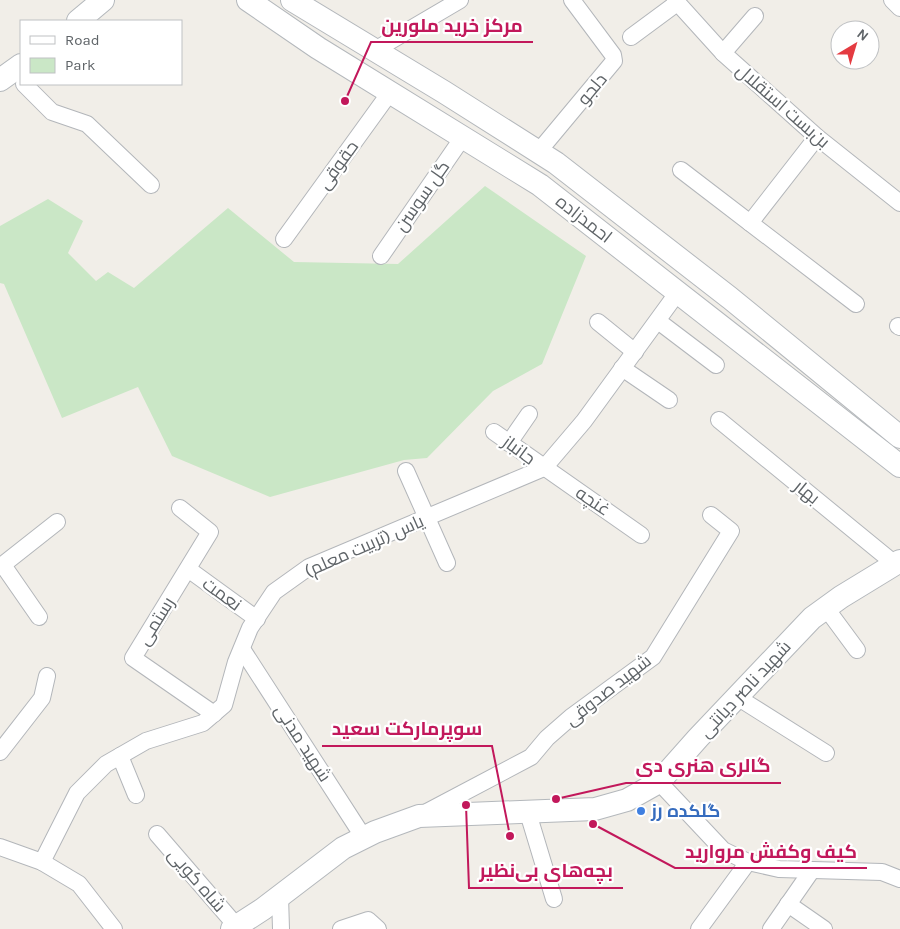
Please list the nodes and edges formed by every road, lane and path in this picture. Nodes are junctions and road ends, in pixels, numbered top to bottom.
1 (103, 0) edge
2 (248, 0) edge
3 (292, 0) edge
4 (460, 0) edge
5 (572, 0) edge
6 (892, 0) edge
7 (676, 1) edge
8 (900, 8) edge
9 (754, 16) dead end
10 (79, 20) edge
11 (631, 36) dead end
12 (375, 50) junction
13 (723, 53) junction
14 (25, 85) edge
15 (391, 91) junction
16 (463, 137) junction
17 (817, 137) junction
18 (539, 151) junction
19 (681, 170) dead end
20 (151, 185) dead end
21 (900, 203) edge
22 (616, 209) junction
23 (750, 223) junction
24 (600, 231) junction
25 (284, 239) dead end
26 (381, 256) dead end
27 (678, 292) junction
28 (856, 304) dead end
29 (658, 321) junction
30 (598, 322) dead end
31 (635, 352) junction
32 (716, 365) dead end
33 (622, 368) junction
34 (669, 400) dead end
35 (529, 414) dead end
36 (719, 420) dead end
37 (494, 432) dead end
38 (900, 437) edge
39 (509, 443) junction
40 (900, 466) edge
41 (544, 468) junction
42 (406, 471) dead end
43 (180, 508) dead end
44 (711, 516) dead end
45 (428, 517) junction
46 (57, 522) dead end
47 (642, 535) dead end
48 (898, 562) edge
49 (447, 563) dead end
50 (2, 566) edge
51 (188, 569) junction
52 (826, 608) junction
53 (38, 617) dead end
54 (256, 619) junction
55 (242, 649) junction
56 (857, 650) dead end
57 (47, 676) dead end
58 (737, 697) junction
59 (214, 714) junction
60 (0, 752) edge
61 (826, 753) dead end
62 (120, 756) junction
63 (660, 782) junction
64 (136, 795) dead end
65 (528, 814) junction
66 (419, 816) junction
67 (157, 834) dead end
68 (364, 838) junction
69 (0, 848) edge
70 (42, 862) junction
71 (748, 862) junction
72 (812, 870) junction
73 (900, 880) edge
74 (280, 896) junction
75 (554, 898) dead end
76 (788, 904) junction
77 (236, 928) edge
78 (114, 929) edge
79 (282, 929) edge
80 (341, 929) edge
81 (378, 929) edge
82 (699, 929) edge
83 (771, 929) edge
84 (824, 929) edge

1 - 10 main road
2 - 15 main road, احمدزاده
3 - 12 main road, احمدزاده
4 - 12 street
5 - 18 street, دلجو
6 - 8 street
7 - 11 street
7 - 13 street, بن‌بست استقلال
9 - 13 street
12 - 18 main road, احمدزاده
13 - 17 street, بن‌بست استقلال
14 - 20 street
15 - 16 main road, احمدزاده
15 - 25 street, حقوقی
16 - 24 main road, احمدزاده
16 - 26 street, گل سوسن
17 - 21 street, بن‌بست استقلال
17 - 23 street
18 - 22 main road, احمدزاده
19 - 23 street
22 - 24 main road
22 - 38 main road, احمدزاده
23 - 28 street
24 - 27 main road, احمدزاده
27 - 29 street, یاس (تربیت معلم)
27 - 40 main road, احمدزاده
29 - 31 street, یاس (تربیت معلم)
29 - 32 street
30 - 31 street
31 - 33 street, یاس (تربیت معلم)
33 - 34 street
33 - 41 street, یاس (تربیت معلم)
35 - 39 street
36 - 48 street, بهار
37 - 39 street, جانباز
39 - 41 street, جانباز
41 - 45 street, یاس (تربیت معلم)
41 - 47 street, غنچه
42 - 45 street
43 - 51 street, رستمی
44 - 66 street, شهید صدوقی
45 - 49 street
45 - 54 street, یاس (تربیت معلم)
46 - 50 street
48 - 52 main road, شهید ناصر دیانتی
50 - 53 street
51 - 54 street, نعمت
51 - 59 street, رستمی
52 - 56 street
52 - 58 main road, شهید ناصر دیانتی
54 - 55 street, یاس (تربیت معلم)
55 - 59 street, یاس (تربیت معلم)
55 - 68 street, شهید مدنی
57 - 60 street
58 - 61 street
58 - 63 main road, شهید ناصر دیانتی
59 - 62 street, یاس (تربیت معلم)
62 - 64 street
62 - 70 street, یاس (تربیت معلم)
63 - 65 main road, شهید ناصر دیانتی
63 - 71 street
65 - 66 main road, شهید ناصر دیانتی
65 - 75 street
66 - 68 main road, شهید ناصر دیانتی
67 - 77 street, شاه کویی
68 - 74 main road, شهید ناصر دیانتی
69 - 70 street
70 - 78 street
71 - 72 street
71 - 82 street
72 - 73 street
72 - 76 street
74 - 77 main road, شهید ناصر دیانتی
74 - 79 street
76 - 83 street
76 - 84 street
80 - 81 street

